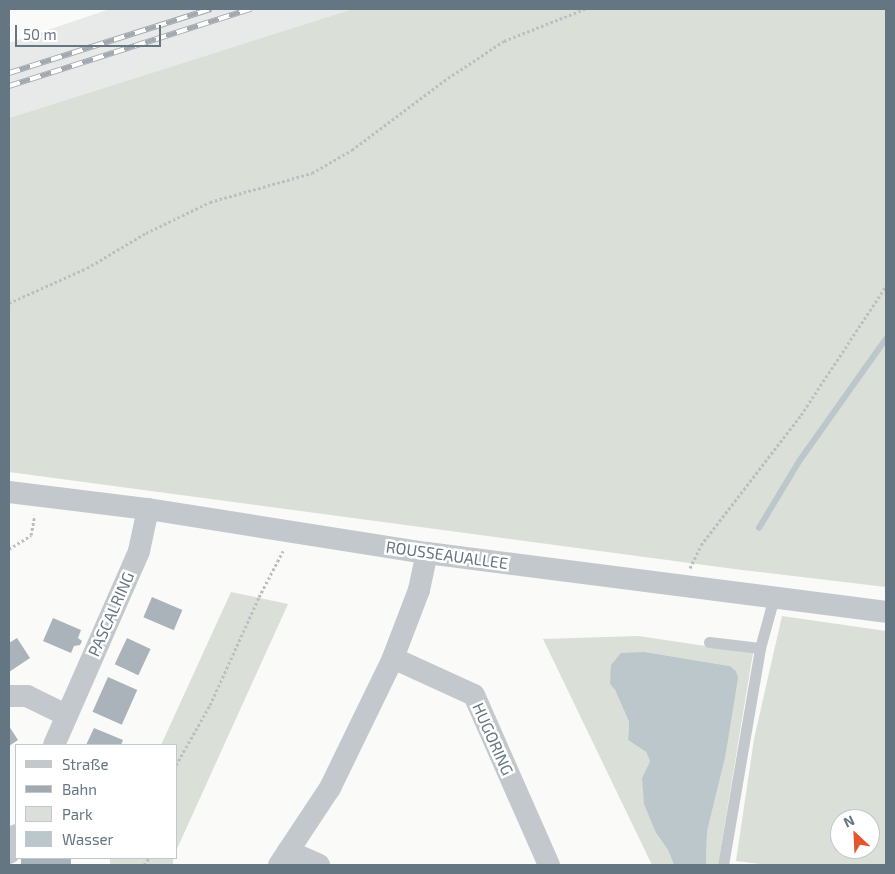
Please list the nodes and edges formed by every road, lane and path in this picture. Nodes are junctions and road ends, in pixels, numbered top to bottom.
1 (585, 9) edge
2 (886, 286) edge
3 (9, 303) edge
4 (9, 492) edge
5 (39, 496) junction
6 (148, 509) junction
7 (292, 531) junction
8 (9, 549) edge
9 (427, 553) junction
10 (690, 566) dead end
11 (774, 597) junction
12 (886, 612) edge
13 (710, 642) dead end
14 (760, 648) junction
15 (393, 658) junction
16 (9, 696) edge
17 (66, 715) junction
18 (54, 744) edge
19 (178, 761) edge
20 (15, 838) edge
21 (9, 853) edge
22 (284, 858) edge
23 (320, 865) edge
24 (548, 865) edge
25 (723, 865) edge

1 - 3 path
2 - 10 path
4 - 5 street, ROUSSEAUALLEE
5 - 6 street, ROUSSEAUALLEE
5 - 8 path
6 - 7 street, ROUSSEAUALLEE
6 - 17 street, PASCALRING
7 - 9 street, ROUSSEAUALLEE
7 - 19 path
9 - 11 street, ROUSSEAUALLEE
9 - 15 street
11 - 12 street, ROUSSEAUALLEE
11 - 14 lane
13 - 14 lane
14 - 25 lane
15 - 22 street
15 - 24 street, HUGORING
16 - 17 street
17 - 18 street, PASCALRING
20 - 21 street
22 - 23 street

